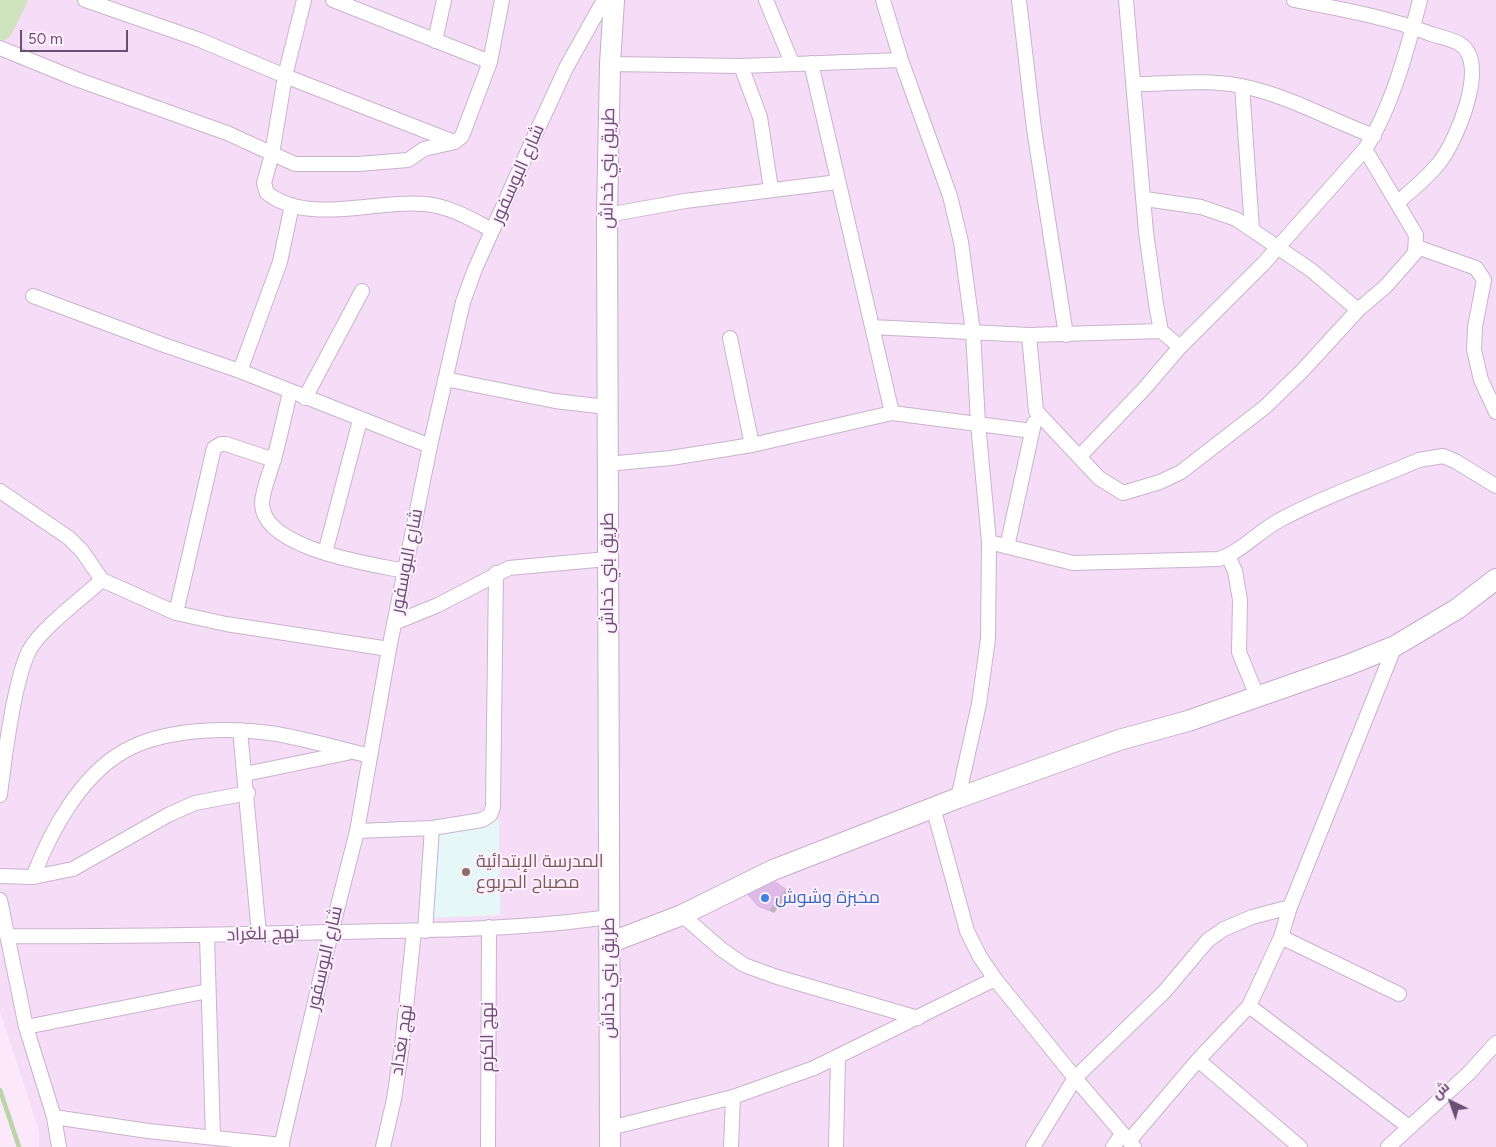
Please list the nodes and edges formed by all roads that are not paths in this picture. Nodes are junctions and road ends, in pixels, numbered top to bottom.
1 (85, 0) edge
2 (304, 0) edge
3 (333, 0) edge
4 (444, 0) edge
5 (502, 0) edge
6 (604, 0) edge
7 (614, 0) edge
8 (766, 0) edge
9 (883, 0) edge
10 (1019, 0) edge
11 (1126, 0) edge
12 (1294, 0) edge
13 (1420, 0) edge
14 (1327, 3) edge
15 (1413, 27) junction
16 (435, 41) junction
17 (0, 48) edge
18 (901, 60) junction
19 (490, 62) junction
20 (792, 63) junction
21 (811, 63) junction
22 (610, 64) junction
23 (741, 66) junction
24 (285, 76) junction
25 (1134, 84) junction
26 (1242, 86) junction
27 (1374, 136) junction
28 (455, 142) junction
29 (1365, 149) junction
30 (272, 154) junction
31 (838, 182) junction
32 (772, 189) junction
33 (1145, 199) junction
34 (1398, 202) junction
35 (292, 205) junction
36 (608, 215) junction
37 (1252, 229) junction
38 (492, 230) junction
39 (1417, 247) junction
40 (1278, 248) junction
41 (362, 290) dead end
42 (33, 296) dead end
43 (1358, 310) junction
44 (872, 327) junction
45 (973, 332) junction
46 (1161, 332) junction
47 (1066, 334) junction
48 (1029, 335) junction
49 (730, 338) dead end
50 (1180, 348) junction
51 (240, 371) junction
52 (446, 379) junction
53 (290, 392) junction
54 (305, 398) junction
55 (607, 407) junction
56 (1036, 411) junction
57 (1496, 412) edge
58 (892, 413) junction
59 (360, 420) junction
60 (978, 423) junction
61 (1032, 431) junction
62 (752, 445) junction
63 (430, 446) junction
64 (1080, 457) junction
65 (274, 460) junction
66 (607, 464) junction
67 (1496, 486) edge
68 (0, 491) edge
69 (989, 542) junction
70 (1007, 546) junction
71 (325, 553) junction
72 (1228, 556) junction
73 (607, 559) junction
74 (405, 571) junction
75 (496, 573) junction
76 (1496, 579) edge
77 (102, 580) junction
78 (176, 613) junction
79 (394, 623) junction
80 (1395, 646) junction
81 (389, 649) junction
82 (1257, 696) junction
83 (240, 730) junction
84 (352, 752) junction
85 (370, 756) junction
86 (245, 774) junction
87 (248, 794) junction
88 (0, 795) edge
89 (958, 798) junction
90 (933, 807) junction
91 (432, 828) junction
92 (357, 831) junction
93 (0, 876) edge
94 (33, 877) junction
95 (0, 900) edge
96 (1290, 906) junction
97 (682, 915) junction
98 (609, 917) junction
99 (489, 928) junction
100 (419, 931) junction
101 (331, 933) junction
102 (259, 934) junction
103 (7, 936) junction
104 (208, 936) junction
105 (1281, 937) junction
106 (609, 943) junction
107 (995, 979) junction
108 (208, 991) junction
109 (1399, 994) dead end
110 (1249, 1006) junction
111 (918, 1018) junction
112 (26, 1027) junction
113 (1496, 1043) edge
114 (838, 1058) junction
115 (1198, 1060) junction
116 (1075, 1078) junction
117 (733, 1097) junction
118 (54, 1117) junction
119 (1409, 1127) junction
120 (213, 1137) junction
121 (610, 1138) edge
122 (190, 1141) edge
123 (1128, 1141) edge
124 (282, 1146) edge
125 (59, 1147) edge
126 (383, 1147) edge
127 (488, 1147) edge
128 (731, 1147) edge
129 (836, 1147) edge
130 (1033, 1147) edge
131 (1112, 1147) edge
132 (1300, 1147) edge
133 (1388, 1147) edge

1 - 24 street
2 - 24 street
3 - 16 street
4 - 16 street
5 - 19 street
6 - 38 street, شارع البوسفور
7 - 22 main road, طريق بني خداش
8 - 20 street
9 - 18 street
10 - 47 street
11 - 25 street
12 - 14 street
13 - 15 street
14 - 15 street
15 - 27 street
15 - 34 street
16 - 19 street
17 - 30 street
18 - 21 street
18 - 45 street
19 - 28 street
20 - 21 street
20 - 23 street
21 - 31 street
22 - 23 street
22 - 36 main road, طريق بني خداش
23 - 32 street
24 - 28 street
24 - 30 street
25 - 26 street
25 - 33 street
26 - 27 street
26 - 37 street
27 - 29 street
28 - 30 street
29 - 34 street
29 - 40 street
30 - 35 street
31 - 32 street
31 - 44 street
32 - 36 street
33 - 37 street
33 - 46 street
34 - 39 street
35 - 38 street
35 - 51 street
36 - 55 main road, طريق بني خداش
37 - 40 street
38 - 52 street, شارع البوسفور
39 - 43 street
39 - 57 street
40 - 43 street
40 - 50 street
41 - 54 street
42 - 51 street
43 - 64 street
44 - 45 street
44 - 58 street
45 - 48 street
45 - 60 street
46 - 47 street
46 - 50 street
47 - 48 street
48 - 56 street
49 - 62 street
50 - 64 street
51 - 53 street
52 - 55 street
52 - 63 street, شارع البوسفور
53 - 54 street
53 - 65 street
54 - 59 street
55 - 66 main road, طريق بني خداش
56 - 61 street
56 - 64 street
58 - 60 street
58 - 62 street
59 - 63 street
59 - 71 street
60 - 61 street
60 - 69 street
61 - 70 street
62 - 66 street
63 - 74 street, شارع البوسفور
65 - 71 street
65 - 78 street
66 - 73 main road, طريق بني خداش
67 - 72 street
68 - 77 street
69 - 70 street
69 - 89 street
70 - 72 street
71 - 74 street
72 - 82 street
73 - 75 street
73 - 98 main road, طريق بني خداش
74 - 79 street, شارع البوسفور
75 - 79 street
75 - 91 street
76 - 80 main road
77 - 78 street
77 - 88 street
78 - 81 street
79 - 81 street, شارع البوسفور
80 - 82 main road
80 - 96 street
81 - 85 street, شارع البوسفور
82 - 89 main road
83 - 84 street
83 - 86 street
83 - 94 street
84 - 85 street
84 - 86 street
85 - 92 street, شارع البوسفور
86 - 87 street
87 - 94 street
87 - 102 street
89 - 90 main road
90 - 97 main road
90 - 107 street
91 - 92 street
91 - 100 street, نهج بغداد
92 - 101 street, شارع البوسفور
93 - 94 street
95 - 103 street
96 - 105 street
96 - 116 street
97 - 106 main road
97 - 111 street
98 - 99 street, نهج بلغراد
98 - 106 main road, طريق بني خداش
99 - 100 street, نهج بلغراد
99 - 127 street, نهج الكرم
100 - 101 street, نهج بلغراد
100 - 126 street, نهج بغداد
101 - 102 street, نهج بلغراد
101 - 124 street, شارع البوسفور
102 - 104 street, نهج بلغراد
103 - 104 street, نهج بلغراد
103 - 112 street
104 - 108 street
105 - 109 street
105 - 110 street
106 - 121 main road, طريق بني خداش
107 - 111 street
107 - 116 street
108 - 112 street
108 - 120 street
110 - 115 street
110 - 119 street
111 - 114 street
112 - 118 street
113 - 119 street
114 - 117 street
114 - 129 street
115 - 123 street
115 - 132 street
116 - 123 street
116 - 130 street
117 - 121 street
117 - 128 street
118 - 122 street
118 - 125 street
119 - 133 street
120 - 122 street
120 - 124 street
123 - 131 street

